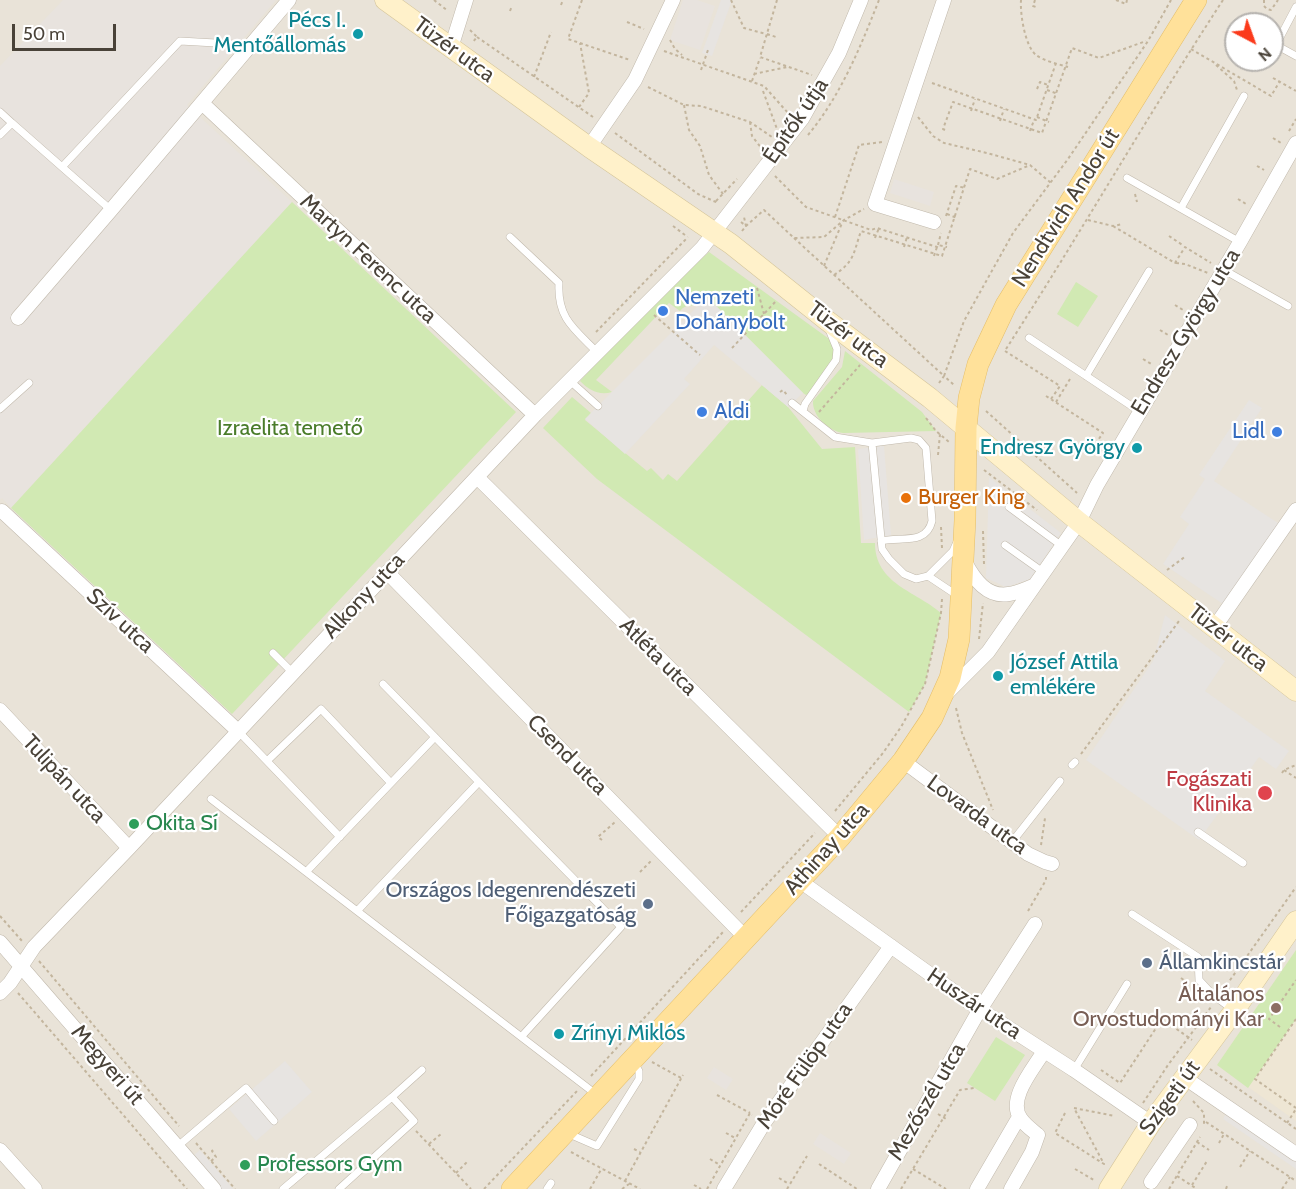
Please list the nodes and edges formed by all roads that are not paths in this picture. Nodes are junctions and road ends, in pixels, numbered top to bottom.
1 (289, 0) edge
2 (385, 0) edge
3 (673, 0) edge
4 (861, 0) edge
5 (944, 0) edge
6 (1196, 0) edge
7 (463, 1) edge
8 (1296, 7) edge
9 (251, 45) junction
10 (450, 48) junction
11 (1296, 56) edge
12 (1243, 99) road end
13 (202, 103) junction
14 (0, 112) edge
15 (12, 123) junction
16 (0, 135) edge
17 (1289, 143) edge
18 (589, 147) junction
19 (62, 166) junction
20 (1290, 167) edge
21 (1127, 178) dead end
22 (1181, 208) junction
23 (111, 210) junction
24 (934, 222) dead end
25 (715, 232) junction
26 (510, 237) dead end
27 (1240, 242) junction
28 (1218, 267) junction
29 (1149, 271) dead end
30 (1288, 306) dead end
31 (18, 318) dead end
32 (825, 319) junction
33 (1029, 338) dead end
34 (597, 352) junction
35 (1086, 376) junction
36 (569, 380) junction
37 (30, 383) dead end
38 (792, 403) dead end
39 (598, 406) dead end
40 (0, 408) edge
41 (803, 411) junction
42 (1139, 411) junction
43 (535, 415) junction
44 (966, 428) junction
45 (872, 443) junction
46 (477, 477) junction
47 (1009, 507) dead end
48 (1296, 510) edge
49 (2, 511) dead end
50 (965, 520) junction
51 (1079, 522) junction
52 (1291, 526) edge
53 (881, 541) junction
54 (1005, 545) dead end
55 (1062, 546) junction
56 (963, 559) junction
57 (387, 572) junction
58 (1043, 572) junction
59 (928, 576) junction
60 (1033, 586) junction
61 (962, 598) junction
62 (1214, 628) junction
63 (273, 653) dead end
64 (293, 673) junction
65 (383, 684) dead end
66 (1296, 690) edge
67 (950, 701) junction
68 (0, 710) edge
69 (238, 731) junction
70 (435, 737) junction
71 (267, 761) junction
72 (903, 762) junction
73 (1060, 781) dead end
74 (479, 782) junction
75 (391, 783) junction
76 (211, 799) dead end
77 (833, 829) junction
78 (1198, 832) dead end
79 (340, 837) junction
80 (1012, 842) junction
81 (129, 848) junction
82 (1048, 863) road end
83 (1243, 863) dead end
84 (307, 871) junction
85 (800, 881) junction
86 (358, 910) junction
87 (1132, 914) dead end
88 (1031, 917) road end
89 (1296, 921) edge
90 (739, 930) junction
91 (0, 942) edge
92 (891, 946) junction
93 (21, 967) junction
94 (1127, 984) dead end
95 (5, 988) edge
96 (981, 1009) junction
97 (1234, 1011) junction
98 (522, 1036) junction
99 (1044, 1051) junction
100 (640, 1060) junction
101 (1078, 1064) junction
102 (422, 1070) dead end
103 (1189, 1081) junction
104 (591, 1090) junction
105 (392, 1097) junction
106 (1019, 1117) junction
107 (1144, 1118) junction
108 (274, 1121) dead end
109 (1190, 1125) dead end
110 (566, 1141) junction
111 (183, 1142) junction
112 (0, 1149) edge
113 (1296, 1154) edge
114 (1102, 1185) edge
115 (1152, 1187) edge
116 (287, 1188) edge
117 (35, 1189) edge
118 (214, 1189) edge
119 (339, 1189) edge
120 (512, 1189) edge
121 (724, 1189) edge
122 (878, 1189) edge
123 (977, 1189) edge
124 (1011, 1189) edge

1 - 9 street
2 - 10 street, Tüzér utca
3 - 18 street
4 - 25 street, Építők útja
5 - 24 street
6 - 44 main road, Nendtvich Andor út
7 - 10 street
8 - 11 lane
9 - 13 street
9 - 19 lane
10 - 18 street, Tüzér utca
12 - 22 lane
13 - 23 street
13 - 43 street, Martyn Ferenc utca
14 - 15 lane
15 - 16 lane
15 - 19 lane
17 - 20 street, Endresz György utca
18 - 25 street, Tüzér utca
19 - 23 lane
20 - 27 street, Endresz György utca
21 - 22 lane
22 - 27 lane
23 - 31 street
25 - 32 street, Tüzér utca
25 - 34 street, Alkony utca
26 - 34 lane
27 - 28 street, Endresz György utca
28 - 30 lane
28 - 42 street, Endresz György utca
29 - 35 lane
32 - 41 lane
32 - 44 street, Tüzér utca
33 - 35 lane
34 - 36 street, Alkony utca
35 - 42 lane
36 - 39 lane
36 - 43 street, Alkony utca
37 - 40 lane
38 - 41 lane
41 - 45 lane
42 - 51 street, Endresz György utca
43 - 46 street, Alkony utca
44 - 50 main road, Athinay utca
44 - 51 street, Tüzér utca
45 - 53 lane
45 - 53 lane
46 - 57 street, Alkony utca
46 - 77 street, Atléta utca
47 - 55 lane
48 - 52 street
49 - 69 street, Szív utca
50 - 56 main road, Athinay utca
50 - 59 lane
51 - 55 street, Endresz György utca
51 - 62 street, Tüzér utca
52 - 62 street
53 - 59 lane
54 - 58 lane
55 - 58 street, Endresz György utca
56 - 60 street
56 - 61 main road, Athinay utca
57 - 64 street, Alkony utca
57 - 90 street, Csend utca
58 - 60 street, Endresz György utca
59 - 61 lane
60 - 67 street, Endresz György utca
61 - 67 main road, Athinay utca
62 - 66 street, Tüzér utca
63 - 64 lane
64 - 69 street, Alkony utca
65 - 70 lane
67 - 72 main road, Athinay utca
68 - 81 street, Tulipán utca
69 - 71 lane
69 - 81 street, Alkony utca
70 - 74 lane
70 - 75 lane
71 - 75 lane
71 - 79 lane
72 - 77 main road, Athinay utca
72 - 80 street, Lovarda utca
73 - 80 lane
74 - 86 lane
74 - 98 lane
75 - 79 lane
76 - 84 lane
77 - 85 main road, Athinay utca
78 - 83 lane
79 - 84 lane
80 - 82 street, Lovarda utca
81 - 93 street, Alkony utca
84 - 86 lane
85 - 90 main road, Athinay utca
85 - 92 street, Huszár utca
86 - 98 lane
87 - 97 lane
88 - 96 street, Mezőszél utca
89 - 97 street, Szigeti út
90 - 100 main road, Athinay utca
91 - 93 street, Megyeri út
92 - 96 street, Huszár utca
92 - 121 street, Móré Fülöp utca
93 - 95 street, Alkony utca
93 - 111 street, Megyeri út
94 - 101 lane
96 - 99 street, Huszár utca
96 - 122 street, Mezőszél utca
97 - 103 street, Szigeti út
98 - 104 lane
99 - 101 street, Huszár utca
99 - 106 street
100 - 104 main road, Athinay utca
100 - 110 lane
101 - 107 street, Huszár utca
102 - 105 lane
103 - 107 street, Szigeti út
103 - 113 street
104 - 110 main road, Athinay utca
105 - 116 lane
105 - 119 lane
106 - 123 street
106 - 124 street
107 - 114 street, Szigeti út
108 - 111 lane
109 - 115 street
110 - 120 main road, Athinay utca
111 - 118 street, Megyeri út
112 - 117 street

